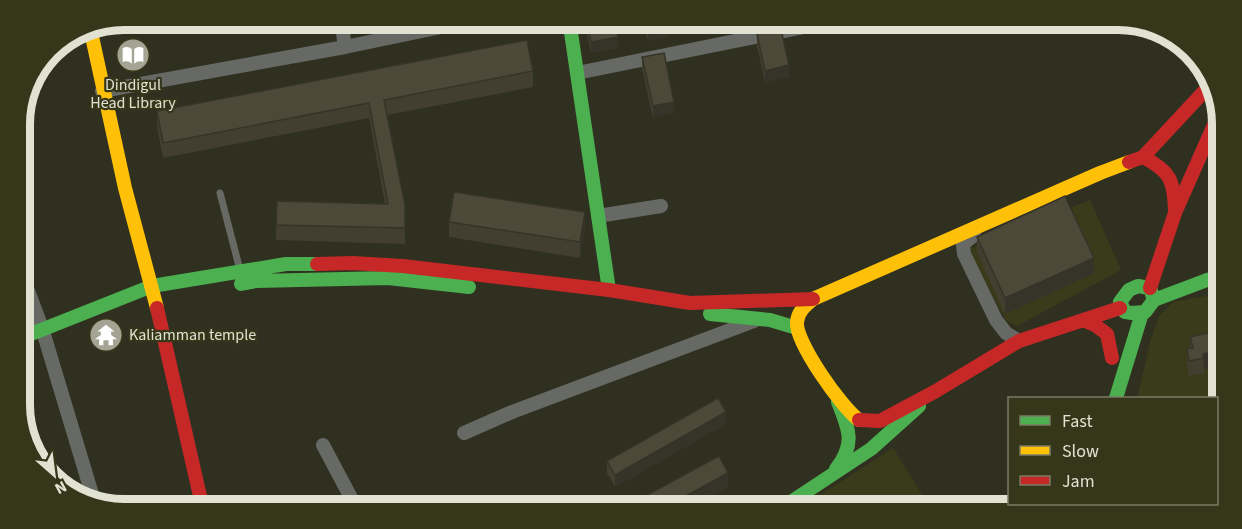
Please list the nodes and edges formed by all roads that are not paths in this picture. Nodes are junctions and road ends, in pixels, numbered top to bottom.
1 (342, 30) edge
2 (417, 30) edge
3 (571, 30) edge
4 (789, 30) edge
5 (92, 36) edge
6 (345, 47) junction
7 (577, 73) junction
8 (1206, 90) edge
9 (102, 91) junction
10 (1212, 130) edge
11 (1143, 157) junction
12 (220, 193) dead end
13 (1038, 201) junction
14 (661, 206) dead end
15 (598, 216) junction
16 (1173, 219) junction
17 (240, 270) junction
18 (440, 277) junction
19 (1212, 279) edge
20 (609, 290) junction
21 (1129, 290) junction
22 (153, 292) junction
23 (1152, 294) junction
24 (30, 297) edge
25 (813, 299) junction
26 (1122, 310) junction
27 (1142, 313) junction
28 (759, 319) junction
29 (1083, 320) junction
30 (42, 328) junction
31 (797, 328) junction
32 (30, 334) edge
33 (1019, 341) junction
34 (936, 391) junction
35 (837, 397) junction
36 (1117, 397) edge
37 (464, 433) dead end
38 (323, 445) dead end
39 (828, 478) junction
40 (92, 493) edge
41 (200, 499) edge
42 (352, 499) edge
43 (795, 499) edge

1 - 6 street
2 - 6 street
3 - 7 main road
4 - 7 street
5 - 9 main road
6 - 9 street
7 - 15 main road
8 - 11 main road
9 - 22 main road
10 - 16 main road
11 - 13 main road
11 - 16 main road
12 - 17 lane
13 - 25 main road
13 - 33 street
14 - 15 street
15 - 20 main road
16 - 21 main road
16 - 23 main road
17 - 18 main road
17 - 22 main road
18 - 20 main road
18 - 22 main road
18 - 28 main road
19 - 23 main road
20 - 25 main road
21 - 23 main road
21 - 26 main road
22 - 30 main road
22 - 41 main road
23 - 27 main road
24 - 30 street
25 - 31 main road
26 - 27 main road
26 - 29 main road
26 - 29 main road
27 - 36 main road
28 - 31 main road
28 - 37 street
29 - 33 main road
30 - 32 main road
30 - 40 street
31 - 35 main road
33 - 34 main road
34 - 35 main road
34 - 39 main road
35 - 39 main road
38 - 42 street
39 - 43 main road

